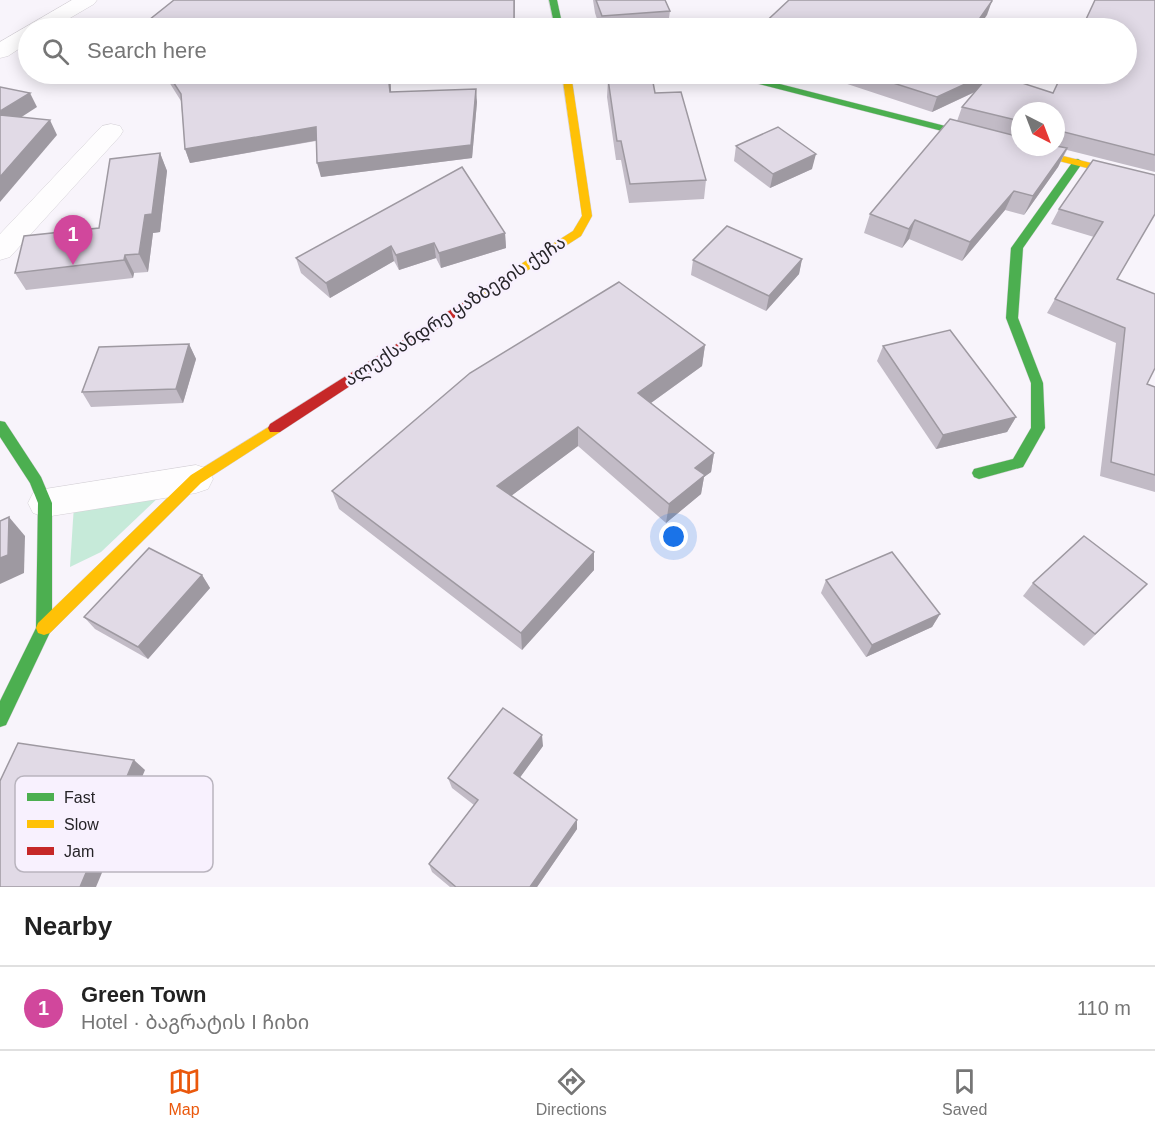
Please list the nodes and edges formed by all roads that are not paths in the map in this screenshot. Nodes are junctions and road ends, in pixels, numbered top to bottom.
1 (87, 0) edge
2 (553, 0) edge
3 (56, 18) edge
4 (558, 18) edge
5 (18, 40) edge
6 (0, 51) edge
7 (567, 84) edge
8 (770, 84) edge
9 (111, 131) dead end
10 (1078, 162) junction
11 (1155, 183) edge
12 (0, 251) edge
13 (0, 426) edge
14 (979, 473) dead end
15 (196, 479) junction
16 (45, 503) junction
17 (44, 628) junction
18 (0, 719) edge

1 - 3 street
2 - 4 street
5 - 6 street
7 - 15 street, ალექსანდრე ყაზბეგის ქუჩა
8 - 10 street
9 - 12 street
10 - 11 street
10 - 14 street
13 - 16 street
15 - 16 street, ალექსანდრე ყაზბეგის ქუჩა
15 - 17 street, ალექსანდრე ყაზბეგის ქუჩა
16 - 17 street
17 - 18 street

